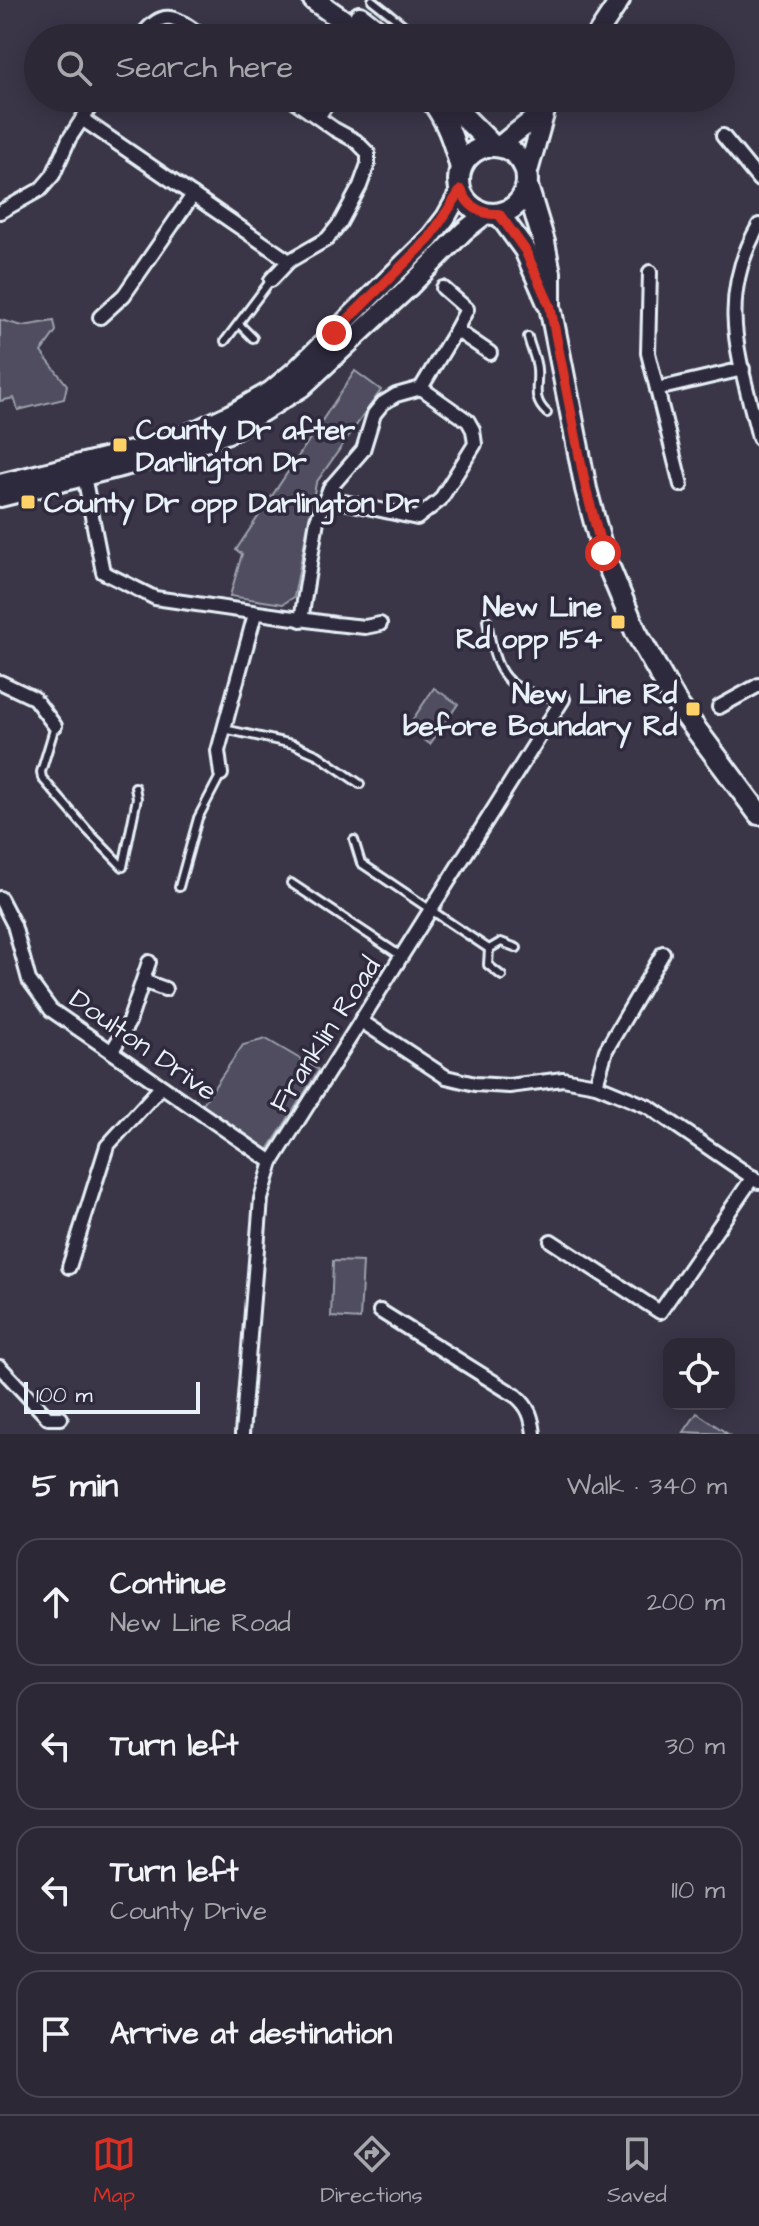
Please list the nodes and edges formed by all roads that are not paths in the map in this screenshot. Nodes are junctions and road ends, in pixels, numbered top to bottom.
1 (314, 0) edge
2 (338, 0) edge
3 (372, 0) edge
4 (620, 0) edge
5 (151, 24) edge
6 (186, 24) edge
7 (348, 24) edge
8 (369, 24) edge
9 (402, 24) edge
10 (604, 24) edge
11 (87, 112) edge
12 (311, 112) edge
13 (321, 112) edge
14 (440, 112) edge
15 (460, 112) edge
16 (540, 112) edge
17 (547, 112) edge
18 (318, 117) junction
19 (82, 119) junction
20 (723, 136) dead end
21 (496, 146) junction
22 (461, 168) junction
23 (759, 180) edge
24 (527, 181) junction
25 (461, 190) junction
26 (193, 195) junction
27 (0, 212) edge
28 (493, 214) junction
29 (759, 225) edge
30 (289, 261) junction
31 (650, 272) dead end
32 (271, 280) joint
33 (443, 288) dead end
34 (550, 306) junction
35 (100, 317) dead end
36 (239, 324) junction
37 (456, 330) junction
38 (528, 337) dead end
39 (253, 338) dead end
40 (225, 341) dead end
41 (490, 353) dead end
42 (561, 362) junction
43 (537, 365) junction
44 (743, 369) junction
45 (421, 388) junction
46 (657, 389) junction
47 (547, 413) dead end
48 (759, 438) edge
49 (84, 476) junction
50 (0, 484) edge
51 (681, 485) dead end
52 (0, 497) edge
53 (326, 498) junction
54 (255, 614) junction
55 (301, 620) junction
56 (487, 620) dead end
57 (380, 624) dead end
58 (0, 682) edge
59 (759, 685) edge
60 (563, 699) joint
61 (719, 707) dead end
62 (55, 726) joint
63 (224, 729) junction
64 (221, 774) joint
65 (360, 784) dead end
66 (135, 787) dead end
67 (759, 814) edge
68 (354, 840) dead end
69 (291, 883) dead end
70 (179, 887) dead end
71 (0, 898) edge
72 (430, 910) junction
73 (517, 948) dead end
74 (489, 949) junction
75 (663, 953) dead end
76 (402, 957) junction
77 (149, 962) dead end
78 (502, 976) dead end
79 (143, 981) junction
80 (165, 989) dead end
81 (361, 1021) junction
82 (112, 1051) junction
83 (596, 1085) junction
84 (161, 1087) junction
85 (272, 1162) junction
86 (756, 1179) edge
87 (551, 1241) dead end
88 (69, 1267) dead end
89 (380, 1311) dead end
90 (0, 1367) edge
91 (61, 1418) dead end
92 (242, 1434) edge
93 (534, 1434) edge

1 - 7 main road
2 - 8 main road
3 - 9 lane
4 - 10 main road
5 - 6 street
11 - 19 street
12 - 18 street
13 - 18 street
14 - 22 main road
15 - 21 main road
16 - 21 main road
17 - 24 main road
18 - 30 street
19 - 26 street
19 - 27 street
20 - 23 street
21 - 22 main road
21 - 24 main road
22 - 25 main road
24 - 28 main road
24 - 34 main road
25 - 28 main road
25 - 50 main road
26 - 30 street
26 - 35 street
28 - 34 main road
28 - 49 main road
29 - 44 street
30 - 32 street
31 - 46 street
32 - 36 lane
33 - 37 street
34 - 42 main road
36 - 39 lane
36 - 40 lane
37 - 41 street
37 - 45 street
38 - 43 lane
42 - 43 lane
42 - 67 main road
43 - 47 lane
44 - 46 street
44 - 48 street
45 - 53 street
45 - 53 street
46 - 51 street
49 - 52 main road
49 - 54 street
53 - 55 street
54 - 55 street
54 - 63 street
55 - 57 street
56 - 60 lane
58 - 62 street
59 - 61 street
60 - 72 street, Franklin Road
62 - 66 lane
63 - 64 street
63 - 65 lane
64 - 70 lane
68 - 72 lane
69 - 76 lane
71 - 82 street, Doulton Drive
72 - 74 lane
72 - 76 street, Franklin Road
73 - 74 lane
74 - 78 lane
75 - 83 street
76 - 81 street, Franklin Road
77 - 79 street
79 - 80 street
79 - 82 street
81 - 83 street
81 - 85 street, Franklin Road
82 - 84 street, Doulton Drive
83 - 86 street
84 - 85 street, Doulton Drive
84 - 88 street
85 - 92 street, Franklin Road
86 - 87 street
89 - 93 street
90 - 91 street

